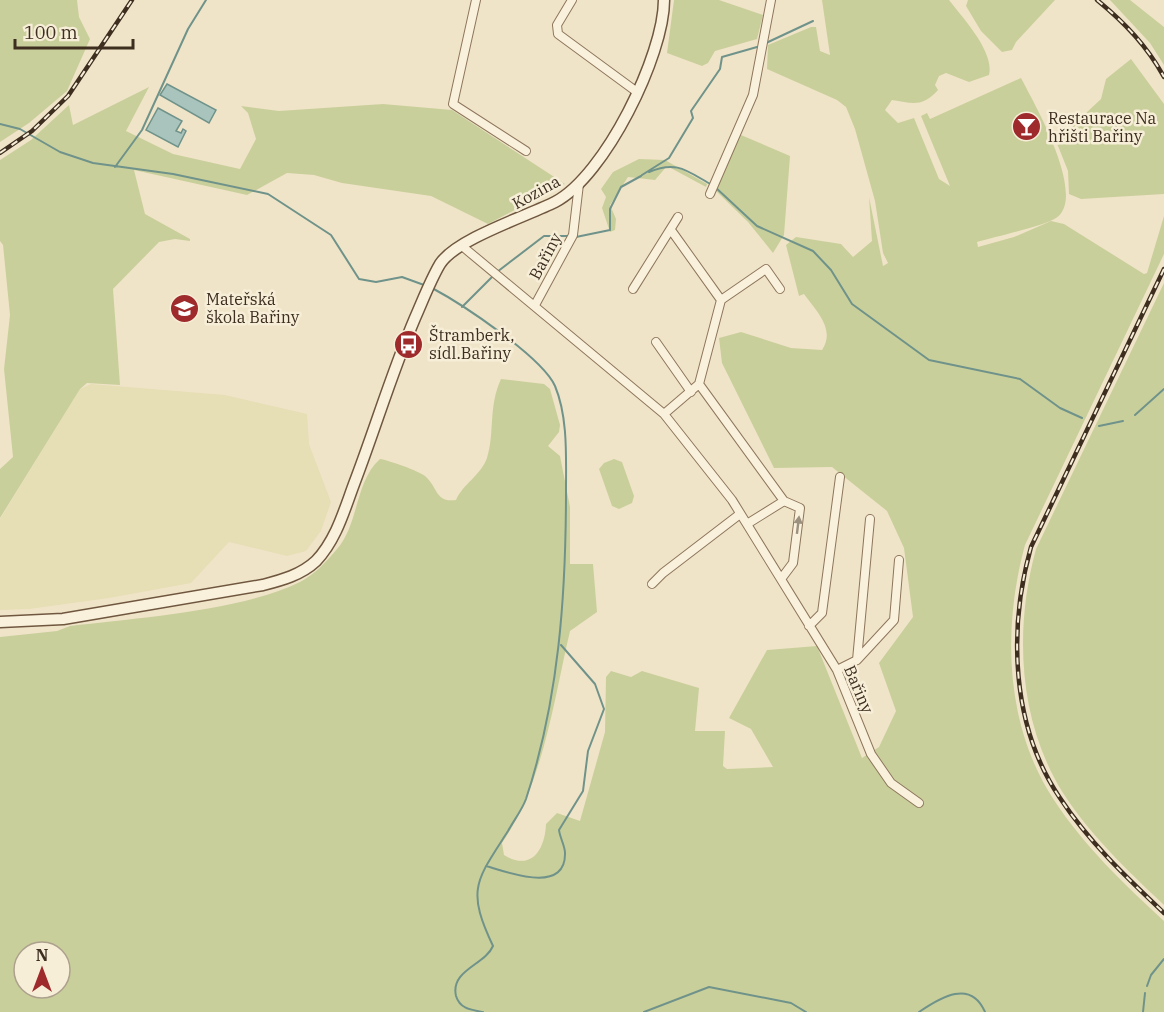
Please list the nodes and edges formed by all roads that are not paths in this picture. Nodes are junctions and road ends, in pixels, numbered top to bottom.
1 (476, 0) edge
2 (572, 0) edge
3 (664, 0) edge
4 (771, 0) edge
5 (637, 92) junction
6 (526, 151) dead end
7 (579, 184) junction
8 (710, 194) dead end
9 (678, 217) dead end
10 (671, 230) junction
11 (462, 246) junction
12 (633, 289) dead end
13 (780, 289) dead end
14 (721, 300) junction
15 (535, 304) junction
16 (656, 342) dead end
17 (699, 384) junction
18 (691, 392) junction
19 (664, 414) junction
20 (840, 477) dead end
21 (784, 501) junction
22 (741, 514) junction
23 (870, 519) dead end
24 (747, 524) junction
25 (899, 560) dead end
26 (780, 579) junction
27 (652, 584) dead end
28 (0, 622) edge
29 (809, 626) junction
30 (857, 660) junction
31 (837, 670) junction
32 (919, 802) dead end

1 - 6 street
2 - 5 street
3 - 5 main road, Kozina
4 - 8 street
5 - 7 main road, Kozina
7 - 11 main road, Kozina
7 - 15 street, Bařiny
9 - 10 street
10 - 12 street
10 - 14 street
11 - 15 street, Bařiny
11 - 28 main road, Kozina
13 - 14 street
14 - 17 street
15 - 19 street, Bařiny
16 - 18 street
17 - 18 street
17 - 21 street
18 - 19 street
19 - 22 street, Bařiny
20 - 29 street
21 - 24 street
26 -> 21 street
22 - 24 street, Bařiny
22 - 27 street
23 - 30 street
24 - 26 street, Bařiny
25 - 30 street
26 - 29 street, Bařiny
29 - 31 street, Bařiny
30 - 31 street
31 - 32 street, Bařiny

